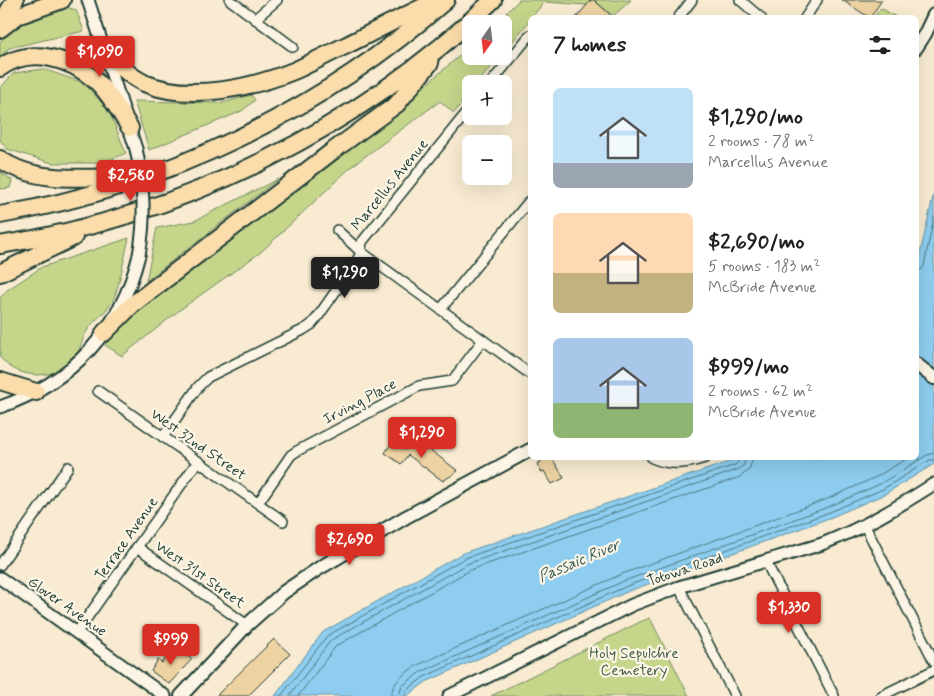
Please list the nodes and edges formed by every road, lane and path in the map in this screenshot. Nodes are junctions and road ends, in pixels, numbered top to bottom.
1 (15, 0) edge
2 (62, 0) edge
3 (88, 0) edge
4 (230, 0) edge
5 (277, 0) edge
6 (436, 0) edge
7 (446, 0) edge
8 (493, 0) edge
9 (692, 0) edge
10 (740, 0) edge
11 (817, 0) edge
12 (680, 15) edge
13 (758, 15) edge
14 (807, 15) edge
15 (934, 15) edge
16 (254, 19) junction
17 (0, 28) edge
18 (528, 37) edge
19 (451, 38) junction
20 (919, 44) edge
21 (293, 47) dead end
22 (104, 48) junction
23 (0, 68) edge
24 (497, 75) edge
25 (462, 118) edge
26 (130, 128) junction
27 (0, 159) edge
28 (148, 175) junction
29 (528, 202) edge
30 (0, 215) edge
31 (109, 220) junction
32 (337, 230) dead end
33 (0, 245) edge
34 (360, 252) junction
35 (0, 273) edge
36 (441, 309) junction
37 (104, 333) junction
38 (483, 340) junction
39 (919, 366) edge
40 (528, 369) edge
41 (934, 378) edge
42 (0, 381) edge
43 (98, 391) dead end
44 (36, 392) junction
45 (0, 408) edge
46 (163, 437) junction
47 (528, 451) edge
48 (657, 460) edge
49 (698, 460) edge
50 (198, 462) junction
51 (68, 467) dead end
52 (934, 484) edge
53 (258, 503) junction
54 (283, 521) dead end
55 (865, 526) junction
56 (137, 547) junction
57 (765, 560) junction
58 (0, 565) edge
59 (0, 578) edge
60 (679, 587) junction
61 (247, 625) junction
62 (77, 632) junction
63 (934, 661) edge
64 (934, 670) edge
65 (165, 696) edge
66 (181, 696) edge
67 (449, 696) edge
68 (735, 696) edge
69 (834, 696) edge
70 (881, 696) edge

1 - 17 highway
2 - 17 highway
3 - 22 street
4 - 16 street
5 - 16 street
6 - 22 highway
7 - 28 highway
8 - 19 highway
9 - 12 street
10 - 13 street
11 - 14 street
15 - 20 main road
16 - 21 street
18 - 24 street
19 - 31 highway
19 - 37 highway
22 - 26 street
23 - 26 highway
25 - 34 street, Marcellus Avenue
26 - 37 street, bridge
27 - 28 highway
28 - 30 highway
29 - 36 street
31 - 33 highway
31 - 35 highway
32 - 34 street
34 - 36 street
34 - 46 street, Marcellus Avenue
36 - 38 street
37 - 44 street
38 - 40 street
38 - 53 street, Irving Place
39 - 41 main road
42 - 44 highway
43 - 46 street, West 32nd Street
44 - 45 street
46 - 50 street, West 32nd Street
47 - 61 main road
48 - 49 street
50 - 53 street, West 32nd Street
50 - 56 street, Terrace Avenue
51 - 58 street
52 - 55 street, Totowa Road
53 - 54 street, West 32nd Street
55 - 57 street, Totowa Road
55 - 63 street
56 - 61 street, West 31st Street
56 - 62 street, Terrace Avenue
57 - 60 street, Totowa Road
57 - 69 street
59 - 62 street, Glover Avenue
60 - 67 street, Totowa Road
60 - 68 street
61 - 66 main road
62 - 65 street, Glover Avenue
64 - 70 street

